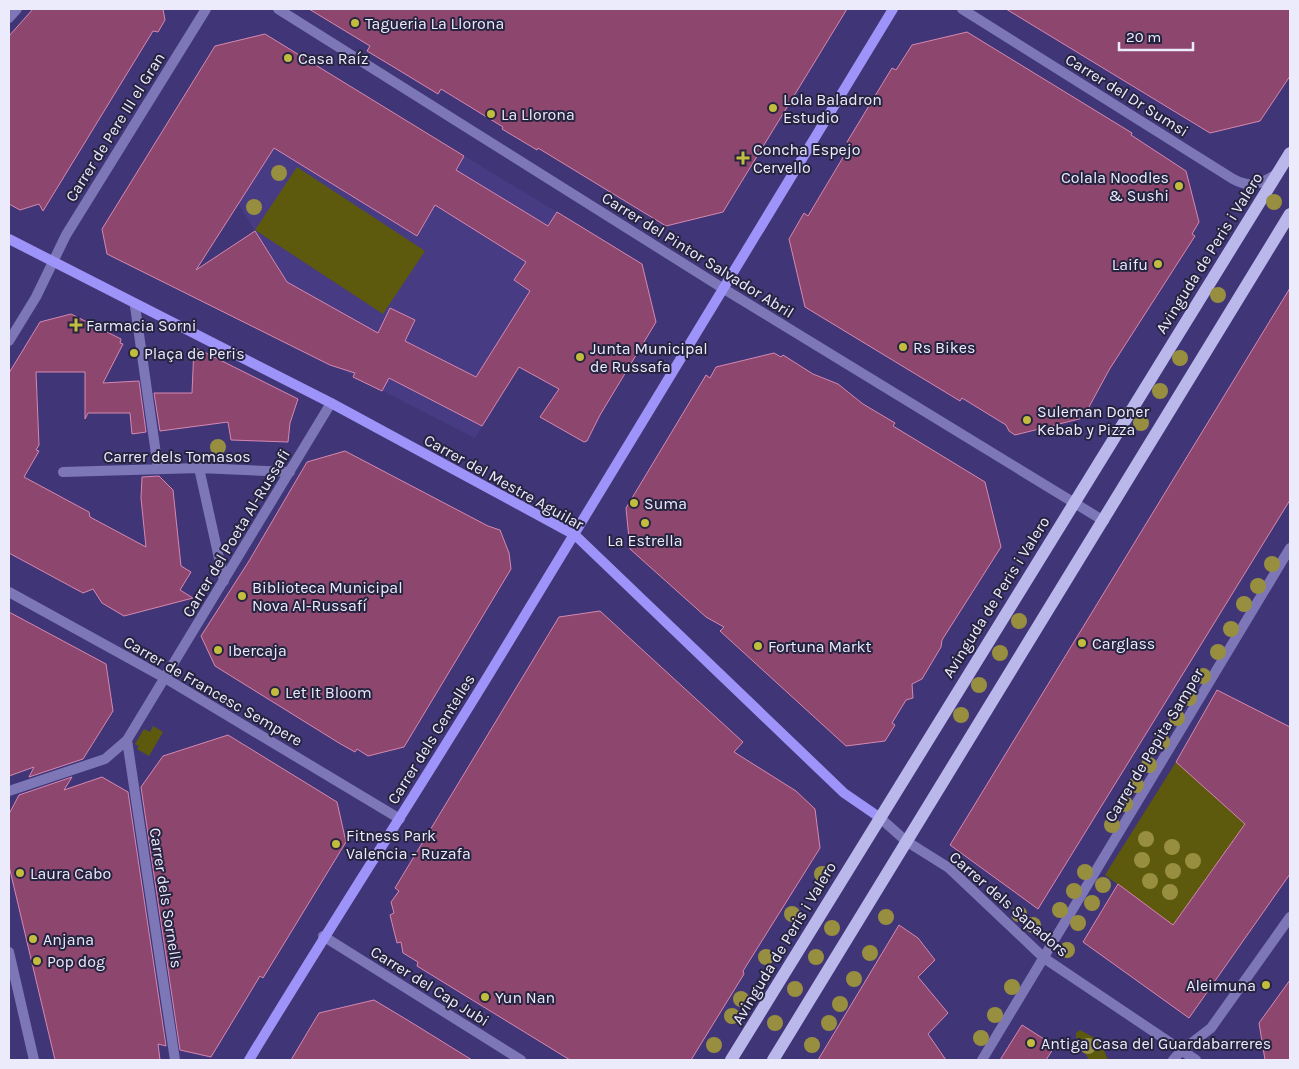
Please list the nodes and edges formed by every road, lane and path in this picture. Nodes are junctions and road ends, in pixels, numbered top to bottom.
1 (17, 9) edge
2 (206, 9) edge
3 (278, 9) edge
4 (893, 9) edge
5 (962, 9) edge
6 (9, 18) edge
7 (1290, 153) edge
8 (1278, 173) junction
9 (1290, 214) edge
10 (9, 239) edge
11 (52, 261) junction
12 (724, 289) junction
13 (136, 306) junction
14 (9, 342) edge
15 (331, 403) junction
16 (158, 468) junction
17 (199, 468) junction
18 (63, 472) dead end
19 (290, 472) junction
20 (1073, 503) junction
21 (1104, 521) junction
22 (575, 536) junction
23 (1290, 548) edge
24 (224, 581) junction
25 (9, 592) edge
26 (165, 678) junction
27 (126, 740) junction
28 (9, 791) edge
29 (880, 817) junction
30 (400, 819) junction
31 (906, 841) junction
32 (1290, 917) edge
33 (324, 936) junction
34 (9, 952) edge
35 (1044, 958) junction
36 (1177, 1056) edge
37 (34, 1060) edge
38 (175, 1060) edge
39 (249, 1060) edge
40 (521, 1060) edge
41 (731, 1060) edge
42 (773, 1060) edge
43 (982, 1060) edge
44 (1196, 1060) edge

1 - 6 street
2 - 11 street, Carrer de Pere III el Gran
3 - 12 street, Carrer del Pintor Salvador Abril
4 - 12 main road, Carrer dels Centelles
5 - 8 street, Carrer del Dr Sumsi
7 - 8 main road, Avinguda de Peris i Valero
8 - 20 main road, Avinguda de Peris i Valero
9 - 21 main road
10 - 11 main road, Carrer del Mestre Aguilar
11 - 13 main road, Carrer del Mestre Aguilar
11 - 14 street, Carrer de Pere III el Gran
12 - 20 street, Carrer del Pintor Salvador Abril
12 - 22 main road, Carrer dels Centelles
13 - 15 main road, Carrer del Mestre Aguilar
13 - 16 street
15 - 19 street, Carrer del Poeta Al-Russafi
15 - 22 main road, Carrer del Mestre Aguilar
16 - 17 street, Carrer dels Tomasos
16 - 18 street, Carrer dels Tomasos
17 - 19 street, Carrer dels Tomasos
17 - 24 street
19 - 24 street, Carrer del Poeta Al-Russafi
20 - 21 street, Carrer del Pintor Salvador Abril
20 - 29 main road, Avinguda de Peris i Valero
21 - 31 main road
22 - 29 main road, Carrer del Mestre Aguilar
22 - 30 main road, Carrer dels Centelles
23 - 35 street, Carrer de Pepita Samper
24 - 26 street, Carrer del Poeta Al-Russafi
25 - 26 street, Carrer de Francesc Sempere
26 - 27 street, Carrer del Poeta Al-Russafi
26 - 30 street, Carrer de Francesc Sempere
27 - 28 street, Carrer del Poeta Al-Russafi
27 - 38 street, Carrer dels Sornells
29 - 31 street, Carrer dels Sapadors
29 - 41 main road, Avinguda de Peris i Valero
30 - 33 main road, Carrer dels Centelles
31 - 35 street, Carrer dels Sapadors
31 - 42 main road
32 - 36 street
33 - 39 main road, Carrer dels Centelles
33 - 40 street, Carrer del Cap Jubi
34 - 37 street
35 - 36 street, Carrer dels Sapadors
35 - 43 street, Carrer de Pepita Samper
36 - 44 street, Carrer dels Sapadors

